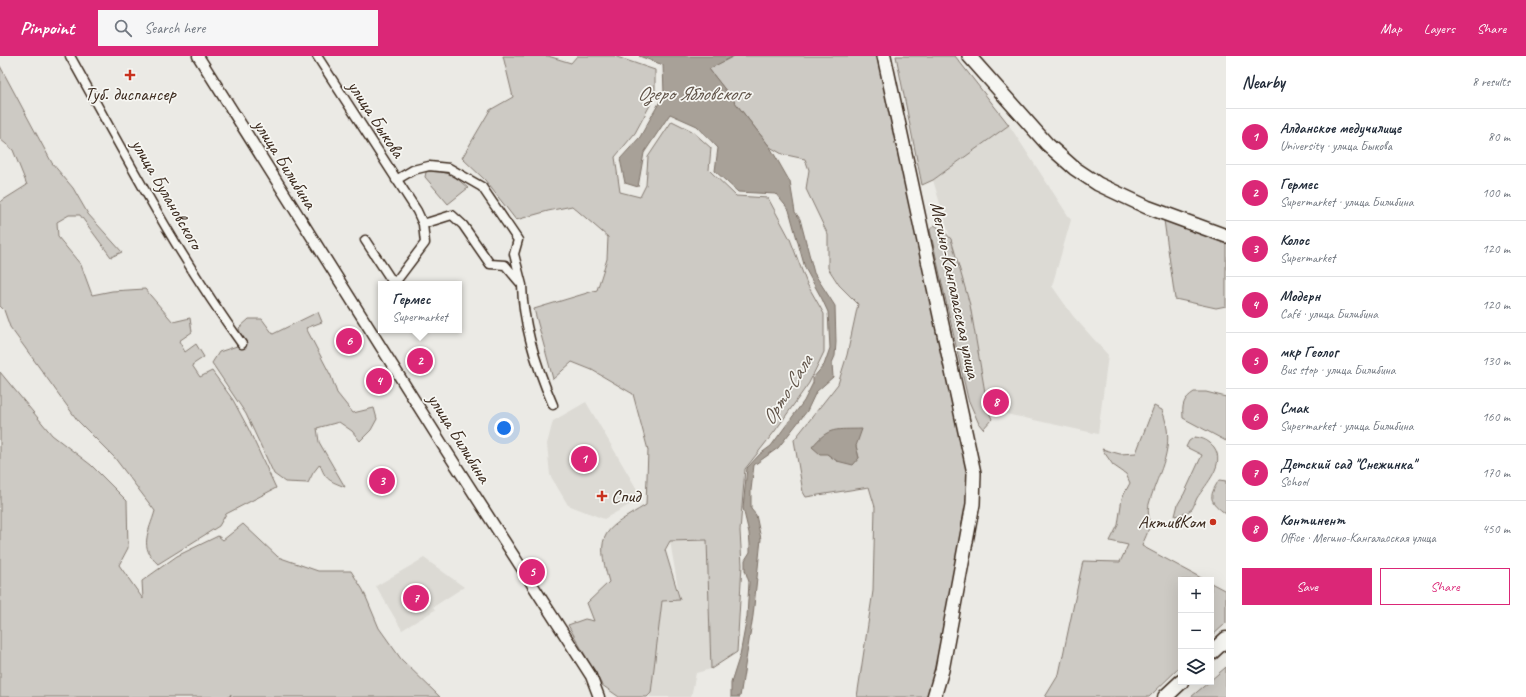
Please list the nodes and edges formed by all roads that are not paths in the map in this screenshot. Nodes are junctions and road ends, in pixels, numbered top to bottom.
1 (70, 56) edge
2 (198, 56) edge
3 (317, 56) edge
4 (884, 56) edge
5 (969, 56) edge
6 (396, 180) junction
7 (423, 224) junction
8 (1226, 236) edge
9 (365, 240) dead end
10 (392, 281) edge
11 (396, 281) edge
12 (522, 285) junction
13 (242, 344) dead end
14 (553, 405) dead end
15 (1226, 639) edge
16 (1214, 650) edge
17 (1178, 685) edge
18 (599, 697) edge
19 (934, 697) edge
20 (1165, 697) edge

1 - 13 street, улица Булановского
2 - 18 street, улица Билибина
3 - 6 street, улица Быкова
4 - 19 main road, Мегино-Кангаласская улица
5 - 8 main road
6 - 7 street, улица Быкова
6 - 12 street, улица Быкова
7 - 11 street, улица Быкова
7 - 12 street
9 - 10 street, улица Быкова
12 - 14 street, улица Быкова
15 - 16 highway
17 - 20 highway

